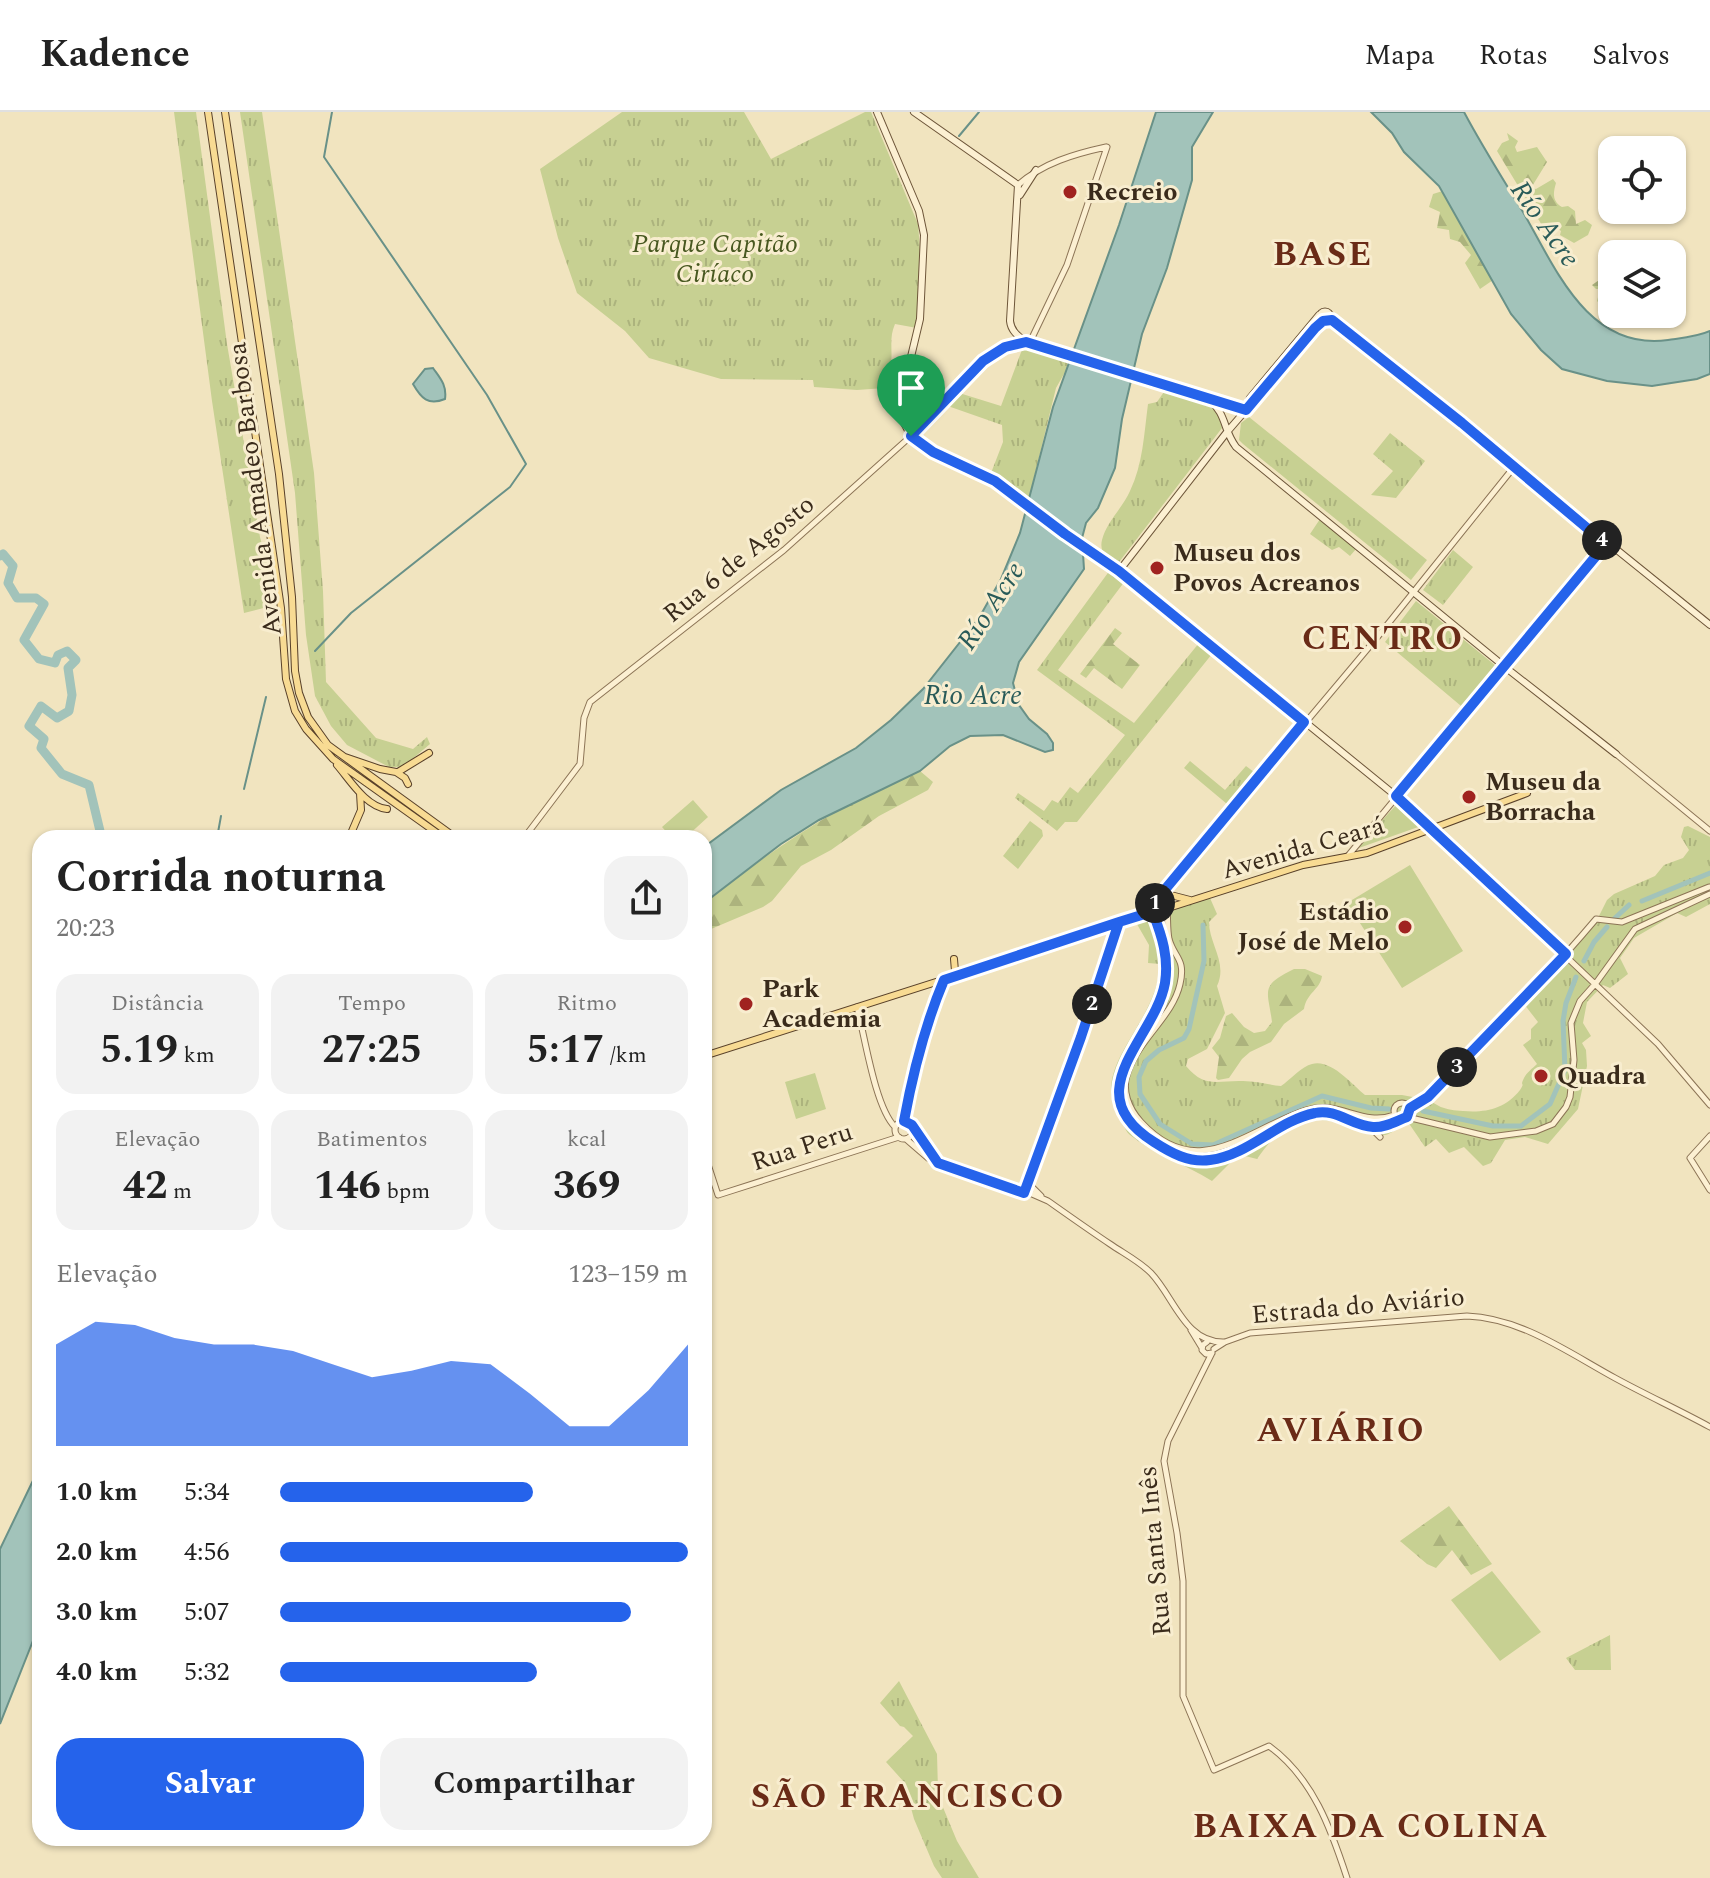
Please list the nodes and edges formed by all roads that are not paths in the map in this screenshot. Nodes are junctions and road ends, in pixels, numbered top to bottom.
1 (208, 112) edge
2 (225, 112) edge
3 (878, 113) edge
4 (913, 113) edge
5 (1036, 170) junction
6 (1018, 185) junction
7 (1019, 199) junction
8 (253, 303) junction
9 (236, 308) junction
10 (1031, 342) junction
11 (1208, 398) junction
12 (1246, 410) junction
13 (270, 416) junction
14 (251, 417) junction
15 (1227, 432) junction
16 (911, 436) junction
17 (1514, 467) junction
18 (1606, 544) junction
19 (1116, 569) junction
20 (1414, 592) junction
21 (1710, 625) edge
22 (1505, 667) junction
23 (1304, 722) junction
24 (429, 753) dead end
25 (1616, 754) joint
26 (341, 757) junction
27 (333, 759) junction
28 (396, 772) junction
29 (408, 784) dead end
30 (385, 790) junction
31 (360, 793) junction
32 (1527, 793) dead end
33 (1396, 796) junction
34 (387, 809) dead end
35 (436, 828) joint
36 (1432, 829) junction
37 (352, 830) edge
38 (440, 830) edge
39 (530, 830) edge
40 (1710, 831) edge
41 (1346, 858) junction
42 (1710, 889) edge
43 (1163, 893) junction
44 (1194, 900) junction
45 (1167, 909) junction
46 (1150, 910) junction
47 (1119, 922) junction
48 (1566, 954) junction
49 (1179, 955) junction
50 (1166, 958) junction
51 (954, 959) dead end
52 (963, 974) junction
53 (944, 980) junction
54 (1596, 983) junction
55 (857, 1007) junction
56 (712, 1053) edge
57 (1710, 1105) edge
58 (1410, 1108) junction
59 (1394, 1115) junction
60 (1404, 1118) junction
61 (904, 1121) junction
62 (895, 1127) junction
63 (1368, 1127) junction
64 (913, 1128) junction
65 (1710, 1136) edge
66 (1380, 1137) dead end
67 (903, 1138) junction
68 (933, 1160) junction
69 (1029, 1176) junction
70 (712, 1177) edge
71 (1710, 1190) edge
72 (1024, 1193) junction
73 (1048, 1201) junction
74 (1191, 1329) junction
75 (1211, 1347) junction
76 (1202, 1350) junction
77 (1203, 1367) junction
78 (1710, 1427) edge
79 (1347, 1878) edge

1 - 9 main road, Avenida Amadeo Barbosa
2 - 8 main road, Avenida Amadeo Barbosa
3 - 16 main road
4 - 6 main road
5 - 6 street
5 - 7 main road
5 - 10 street
6 - 7 main road
7 - 10 main road
8 - 9 main road
8 - 13 main road, Avenida Amadeo Barbosa
9 - 14 main road, Avenida Amadeo Barbosa
10 - 11 main road
10 - 16 main road, Rua 6 de Agosto
11 - 12 main road
11 - 15 main road
12 - 15 main road
12 - 17 main road
13 - 14 main road
13 - 26 main road, Avenida Amadeo Barbosa
14 - 27 main road, Avenida Amadeo Barbosa
15 - 19 main road
15 - 20 main road
16 - 19 main road
16 - 39 street, Rua 6 de Agosto
17 - 18 main road
17 - 20 street
18 - 21 main road
18 - 22 street
19 - 23 main road
20 - 22 main road
20 - 23 street
22 - 25 main road
22 - 33 street
23 - 33 main road
23 - 43 street
24 - 28 main road
25 - 40 street
26 - 28 main road
26 - 30 main road, Avenida Amadeo Barbosa
27 - 30 main road, Avenida Amadeo Barbosa
27 - 31 main road
28 - 29 main road
30 - 35 main road, Avenida Amadeo Barbosa
31 - 34 main road
31 - 37 main road
32 - 36 main road, Avenida Ceará
33 - 36 main road
33 - 41 street
35 - 38 main road, Avenida Amadeo Barbosa
36 - 41 main road, Avenida Ceará
36 - 48 street
41 - 44 main road, Avenida Ceará
42 - 48 street
42 - 54 street
43 - 44 main road
43 - 46 street
44 - 45 main road, Avenida Ceará
45 - 46 main road, Avenida Ceará
45 - 49 street
46 - 47 main road, Avenida Ceará
46 - 50 street
47 - 52 main road, Avenida Ceará
47 - 69 street
48 - 54 street
48 - 58 street
49 - 50 street
49 - 59 street
50 - 63 street
51 - 52 main road
52 - 53 main road, Avenida Ceará
53 - 55 main road, Avenida Ceará
53 - 61 street
54 - 57 street
54 - 60 street
55 - 56 main road, Avenida Ceará
55 - 62 street
58 - 59 street
58 - 60 street
59 - 60 street
60 - 63 street
61 - 62 street
61 - 64 street
62 - 67 street
63 - 66 street
64 - 67 street
64 - 68 street
65 - 71 street
67 - 68 street
67 - 70 street, Rua Peru
68 - 72 street
69 - 72 street
69 - 73 street
72 - 73 street
73 - 74 street
74 - 75 street
74 - 76 street
75 - 76 street
75 - 76 street
75 - 77 street, Rua Santa Inês
75 - 78 street, Estrada do Aviário
76 - 77 street, Rua Santa Inês
77 - 79 street, Rua Santa Inês

